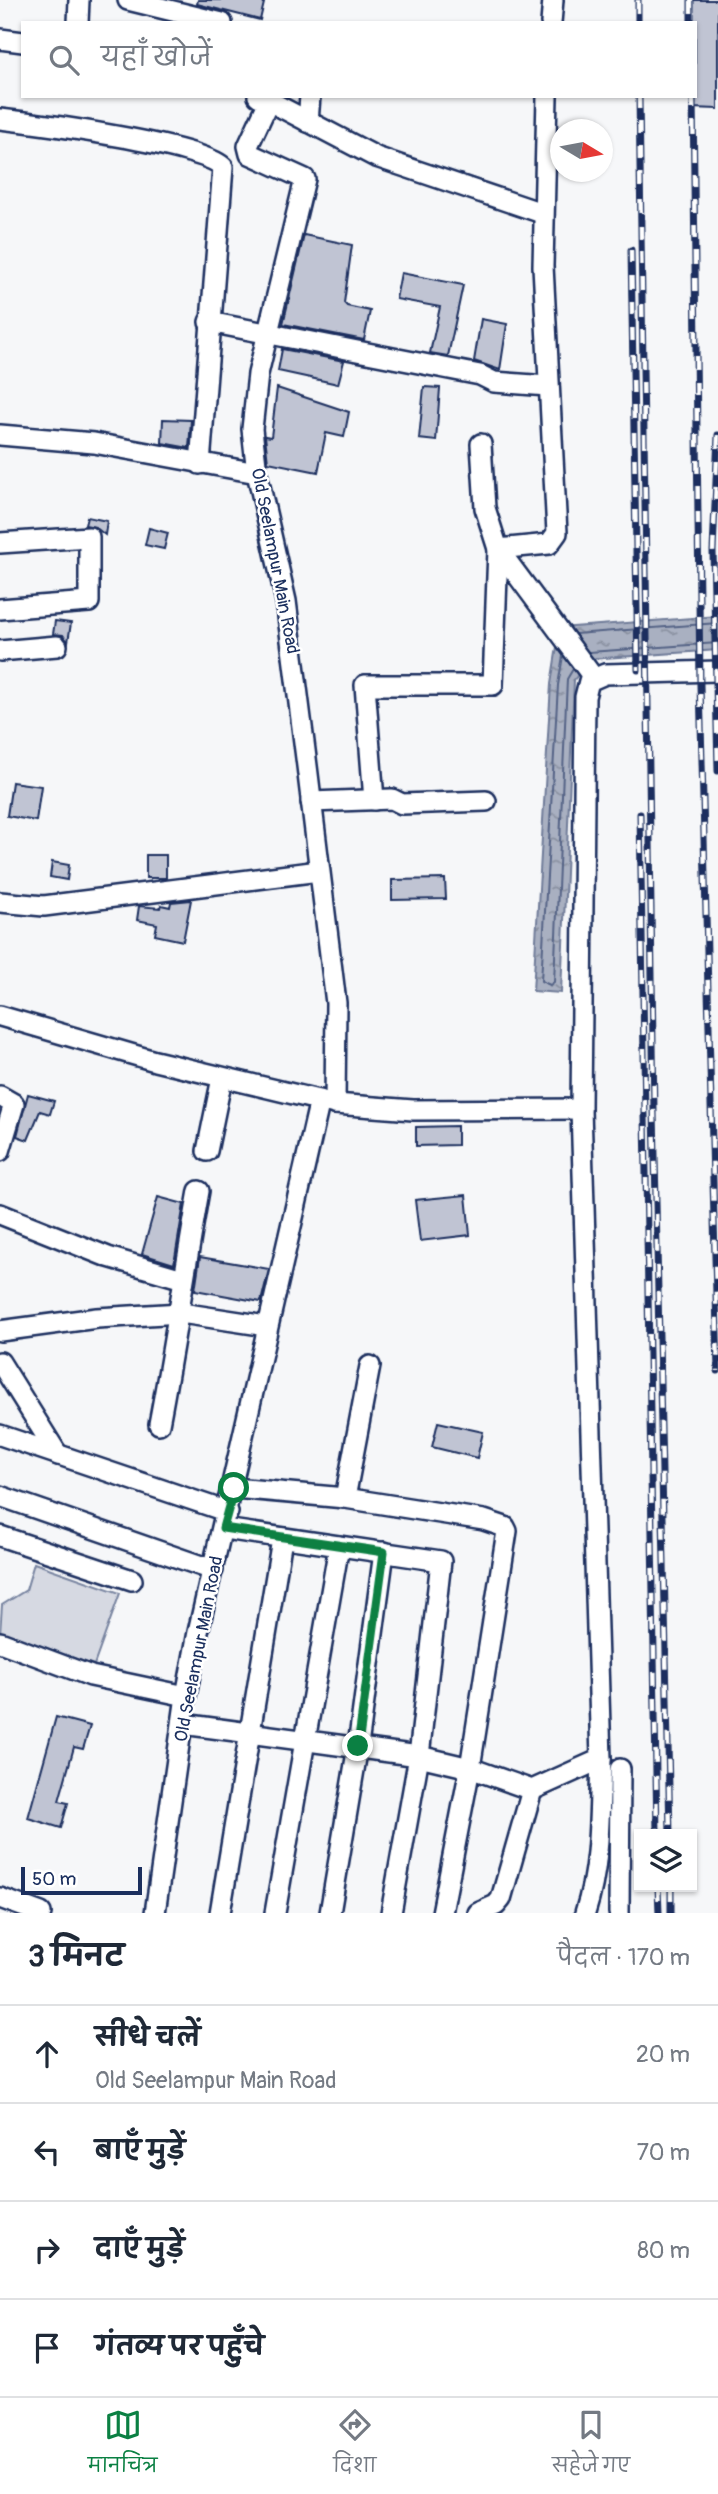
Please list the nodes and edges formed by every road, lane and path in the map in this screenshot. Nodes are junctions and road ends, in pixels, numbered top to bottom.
1 (79, 0) edge
2 (128, 0) edge
3 (552, 0) edge
4 (78, 21) edge
5 (214, 21) edge
6 (551, 21) edge
7 (0, 39) edge
8 (21, 42) edge
9 (310, 98) edge
10 (547, 98) edge
11 (264, 99) edge
12 (0, 119) edge
13 (308, 122) junction
14 (542, 213) junction
15 (209, 323) junction
16 (268, 333) junction
17 (548, 386) junction
18 (0, 435) edge
19 (481, 444) dead end
20 (201, 464) junction
21 (257, 473) junction
22 (0, 543) edge
23 (498, 549) junction
24 (0, 609) edge
25 (57, 646) dead end
26 (0, 651) edge
27 (718, 671) edge
28 (590, 672) junction
29 (374, 800) junction
30 (486, 801) dead end
31 (311, 802) junction
32 (319, 871) junction
33 (0, 902) edge
34 (0, 1016) edge
35 (222, 1078) junction
36 (0, 1096) edge
37 (322, 1101) junction
38 (581, 1109) junction
39 (0, 1151) edge
40 (207, 1151) dead end
41 (199, 1191) dead end
42 (0, 1214) edge
43 (183, 1279) junction
44 (181, 1313) junction
45 (266, 1326) junction
46 (0, 1331) edge
47 (0, 1362) edge
48 (370, 1366) dead end
49 (159, 1424) dead end
50 (0, 1435) edge
51 (58, 1455) junction
52 (234, 1488) junction
53 (0, 1496) edge
54 (345, 1498) junction
55 (226, 1520) junction
56 (0, 1536) edge
57 (282, 1539) junction
58 (339, 1546) junction
59 (384, 1552) junction
60 (213, 1570) junction
61 (132, 1580) dead end
62 (0, 1642) edge
63 (186, 1696) junction
64 (183, 1724) junction
65 (249, 1732) junction
66 (306, 1739) junction
67 (358, 1746) junction
68 (418, 1756) junction
69 (592, 1763) junction
70 (471, 1768) junction
71 (620, 1769) dead end
72 (537, 1788) junction
73 (0, 1898) edge
74 (41, 1913) edge
75 (155, 1913) edge
76 (220, 1913) edge
77 (275, 1913) edge
78 (330, 1913) edge
79 (391, 1913) edge
80 (442, 1913) edge
81 (478, 1913) edge
82 (585, 1913) edge
83 (619, 1913) edge

1 - 4 street
2 - 5 street
3 - 6 street
7 - 8 street
9 - 13 street
10 - 14 street
11 - 13 street
11 - 16 street, Old Seelampur Main Road
12 - 15 street
13 - 14 street
14 - 17 street
15 - 16 street
15 - 20 street
16 - 17 street
16 - 21 street, Old Seelampur Main Road
17 - 23 street
18 - 20 street
19 - 23 street
20 - 21 street
21 - 31 street, Old Seelampur Main Road
22 - 24 street
23 - 28 street
23 - 29 street
25 - 26 street
27 - 28 street
28 - 38 street
29 - 30 street
29 - 31 street
31 - 32 street, Old Seelampur Main Road
32 - 33 street
32 - 37 street, Old Seelampur Main Road
34 - 35 street
35 - 37 street
35 - 40 street
36 - 39 street
37 - 38 street
37 - 45 street, Old Seelampur Main Road
38 - 69 street
41 - 43 street
42 - 43 street
43 - 44 street
44 - 45 street
44 - 46 street
44 - 49 street
45 - 52 street, Old Seelampur Main Road
47 - 51 street
48 - 54 street
50 - 51 street
51 - 55 street
52 - 54 street
52 - 55 street, Old Seelampur Main Road
53 - 60 street
54 - 70 street
55 - 57 street
55 - 60 street, Old Seelampur Main Road
56 - 61 street
57 - 58 street
57 - 65 street
58 - 59 street
58 - 66 street
59 - 67 street
59 - 68 street
60 - 63 street, Old Seelampur Main Road
62 - 63 street
63 - 64 street, Old Seelampur Main Road
64 - 65 street
64 - 75 street, Old Seelampur Main Road
65 - 66 street
65 - 76 street
66 - 67 street
66 - 77 street
67 - 68 street
67 - 78 street
68 - 70 street
68 - 79 street
69 - 72 street
69 - 82 street
70 - 72 street
70 - 80 street
71 - 83 street
72 - 81 street
73 - 74 street

